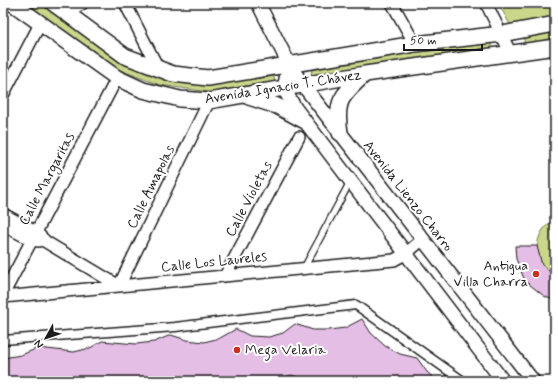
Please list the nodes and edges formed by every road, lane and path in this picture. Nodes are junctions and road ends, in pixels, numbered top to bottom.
1 (53, 3) edge
2 (83, 3) edge
3 (125, 3) edge
4 (258, 3) edge
5 (392, 3) edge
6 (486, 3) edge
7 (18, 6) edge
8 (66, 13) junction
9 (40, 24) junction
10 (555, 24) edge
11 (502, 34) junction
12 (415, 44) junction
13 (555, 47) edge
14 (510, 54) junction
15 (289, 64) junction
16 (159, 70) junction
17 (364, 74) junction
18 (117, 78) junction
19 (304, 85) junction
20 (284, 89) junction
21 (3, 95) edge
22 (244, 96) junction
23 (209, 101) junction
24 (305, 122) junction
25 (340, 133) junction
26 (299, 137) joint
27 (350, 182) junction
28 (3, 214) edge
29 (3, 224) edge
30 (34, 236) junction
31 (422, 240) junction
32 (405, 254) junction
33 (304, 268) junction
34 (225, 276) junction
35 (119, 286) junction
36 (3, 296) edge
37 (3, 340) edge
38 (463, 381) edge
39 (503, 381) edge
40 (534, 381) edge

1 - 8 main road, Avenida Ignacio T. Chávez
2 - 8 street
3 - 16 street
4 - 15 street, Avenida Lienzo Charro
5 - 12 street
6 - 11 street
7 - 9 main road, Avenida Ignacio T. Chávez
8 - 16 main road, Avenida Ignacio T. Chávez
9 - 18 main road, Avenida Ignacio T. Chávez
9 - 21 street
10 - 11 main road, Avenida Ignacio T. Chávez
11 - 12 main road, Avenida Ignacio T. Chávez
11 - 14 street
12 - 15 main road, Avenida Ignacio T. Chávez
13 - 14 main road, Avenida Ignacio T. Chávez
14 - 17 main road, Avenida Ignacio T. Chávez
15 - 16 main road, Avenida Ignacio T. Chávez
15 - 19 street, Avenida Lienzo Charro
15 - 20 street
17 - 19 main road, Avenida Ignacio T. Chávez
17 - 25 main road
18 - 23 main road, Avenida Ignacio T. Chávez
18 - 30 street, Calle Margaritas
19 - 20 main road, Avenida Ignacio T. Chávez
19 - 25 street, Avenida Lienzo Charro
20 - 22 main road, Avenida Ignacio T. Chávez
20 - 24 street
22 - 23 main road, Avenida Ignacio T. Chávez
22 - 24 main road
23 - 35 street, Calle Amapolas
24 - 26 street
24 - 27 street
25 - 31 street, Avenida Lienzo Charro
26 - 34 street, Calle Violetas
27 - 32 street
27 - 33 lane
28 - 30 street
29 - 30 street
30 - 35 street
30 - 36 street, Calle Margaritas
31 - 32 street, Calle Los Laureles
31 - 40 street, Avenida Lienzo Charro
32 - 33 street, Calle Los Laureles
32 - 39 street
33 - 34 street, Calle Los Laureles
34 - 35 street, Calle Los Laureles
35 - 36 street, Calle Los Laureles
37 - 38 street

